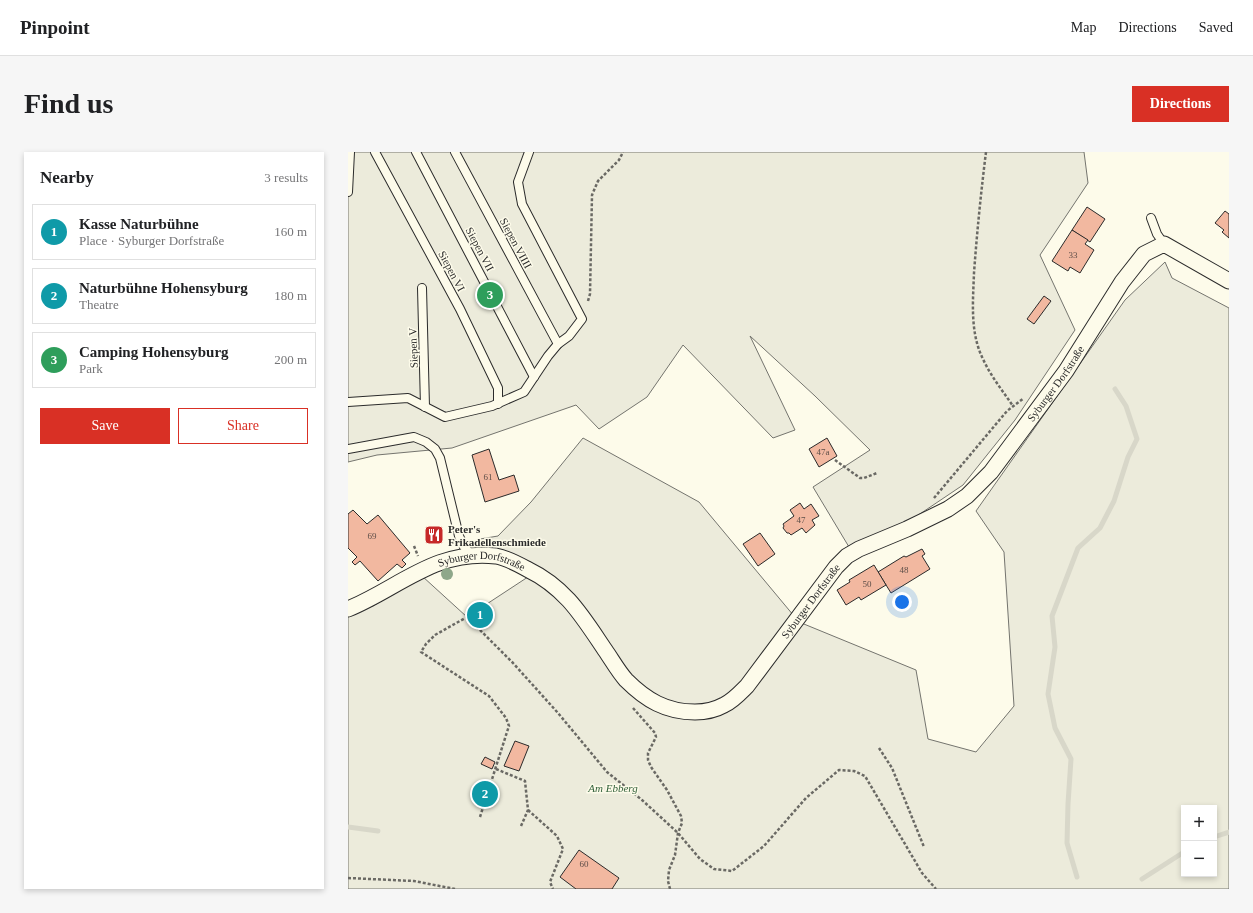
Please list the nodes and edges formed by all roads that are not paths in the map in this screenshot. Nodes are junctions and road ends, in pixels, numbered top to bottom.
1 (350, 152) edge
2 (375, 152) edge
3 (416, 152) edge
4 (455, 152) edge
5 (529, 152) edge
6 (348, 192) edge
7 (1151, 218) dead end
8 (1164, 244) junction
9 (1229, 281) edge
10 (422, 288) dead end
11 (558, 344) junction
12 (534, 377) junction
13 (348, 402) edge
14 (498, 404) junction
15 (426, 407) junction
16 (348, 449) edge
17 (473, 556) junction
18 (348, 609) edge

1 - 6 lane
2 - 14 lane, Siepen VI
3 - 12 lane, Siepen VII
4 - 11 lane, Siepen VIIII
5 - 11 lane
7 - 8 lane
8 - 9 street
8 - 17 street, Syburger Dorfstraße
10 - 15 lane, Siepen V
11 - 12 lane
12 - 14 lane
13 - 15 lane
14 - 15 lane
16 - 17 lane
17 - 18 street, Syburger Dorfstraße

